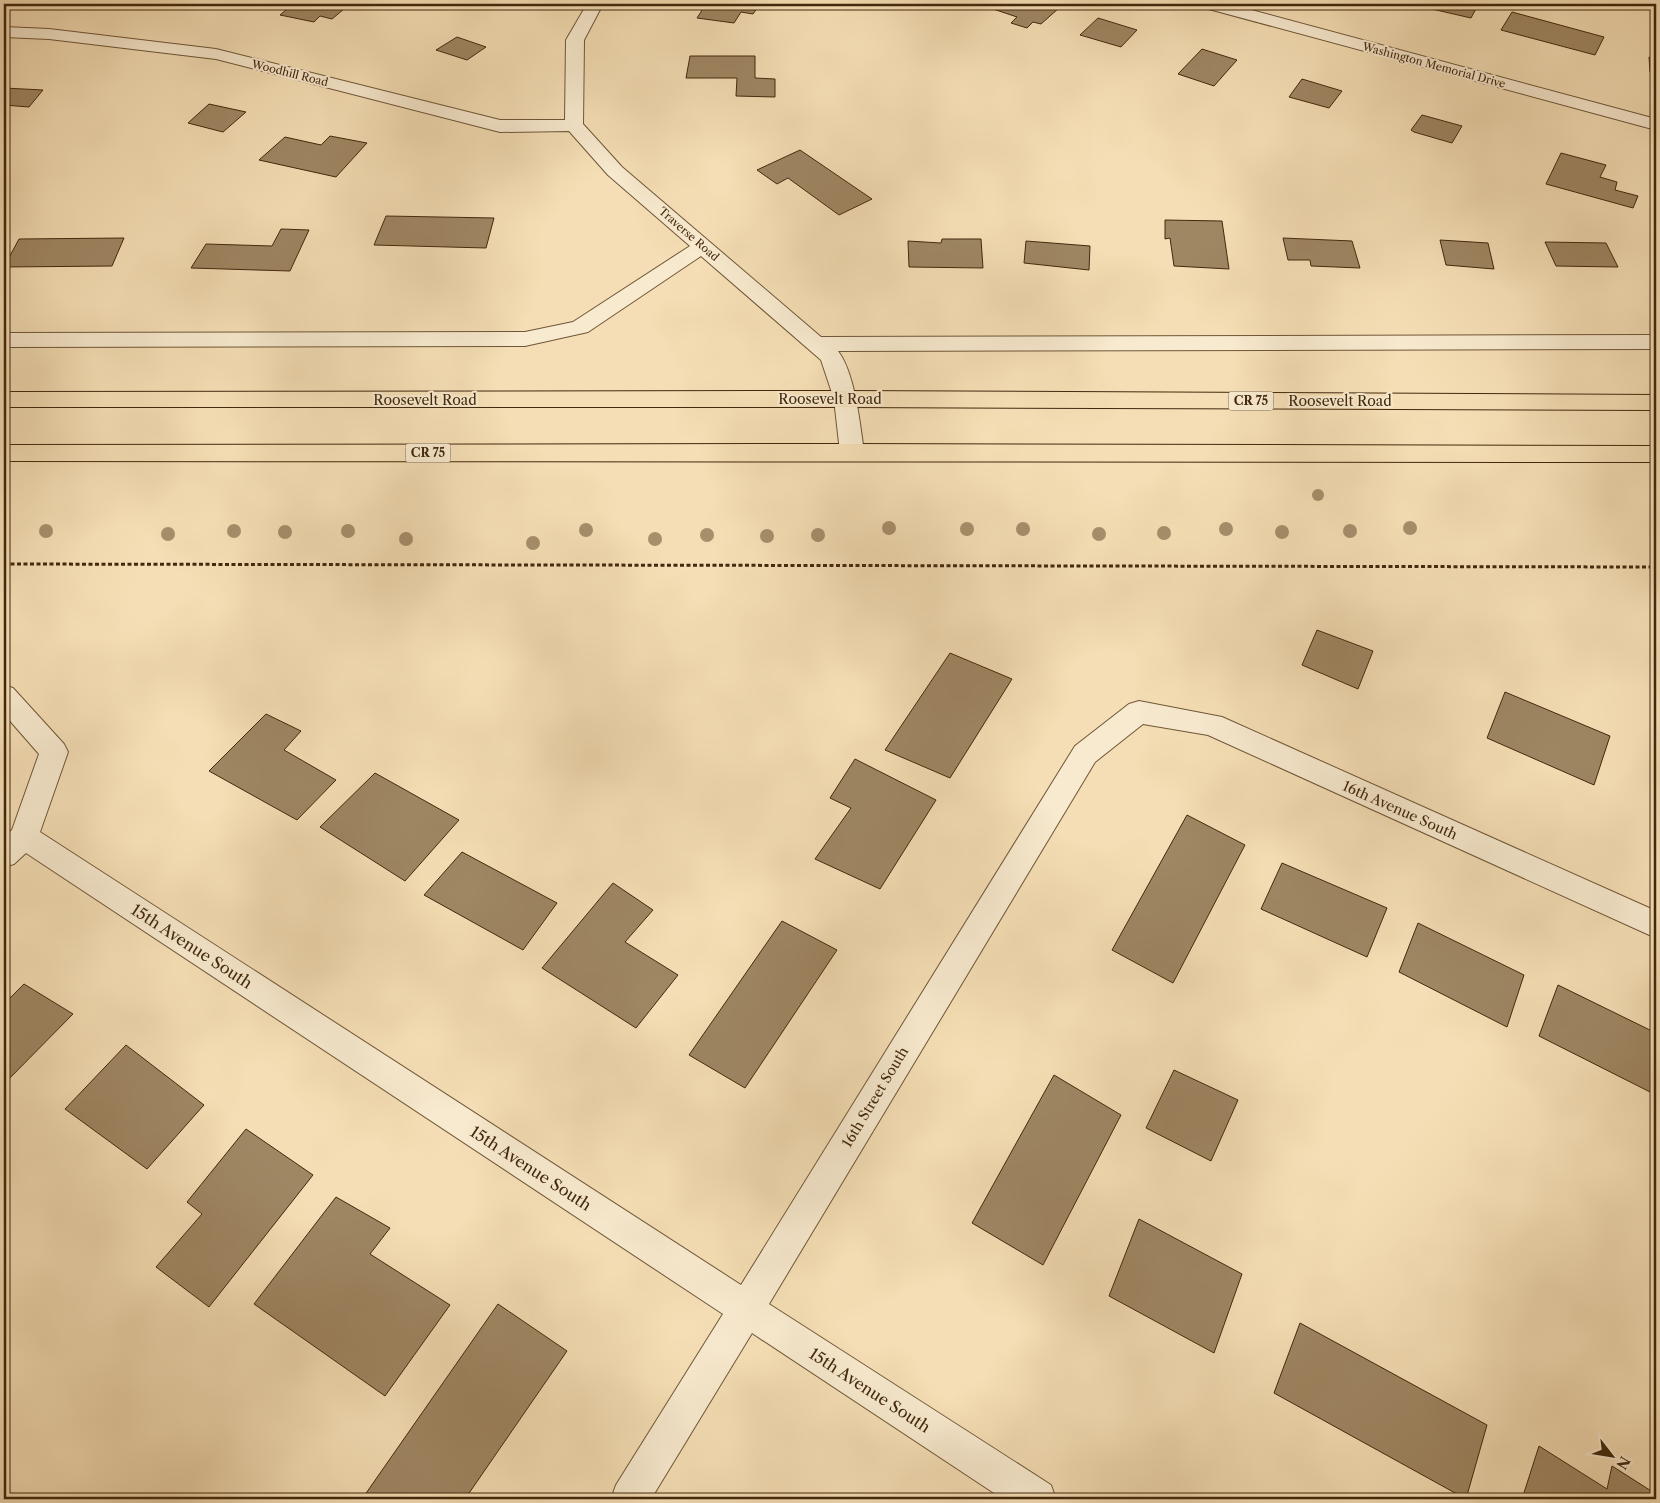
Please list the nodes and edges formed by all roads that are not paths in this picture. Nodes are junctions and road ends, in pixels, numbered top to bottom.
1 (595, 4) edge
2 (1211, 4) edge
3 (4, 32) edge
4 (574, 125) junction
5 (1656, 125) edge
6 (703, 246) junction
7 (4, 340) edge
8 (1656, 342) edge
9 (816, 344) junction
10 (845, 399) junction
11 (4, 400) edge
12 (1656, 403) edge
13 (852, 452) junction
14 (4, 453) edge
15 (1656, 454) edge
16 (4, 696) edge
17 (1139, 712) joint
18 (14, 846) edge
19 (1656, 926) edge
20 (745, 1308) junction
21 (630, 1499) edge
22 (1037, 1499) edge

1 - 4 street
2 - 5 street, Washington Memorial Drive
3 - 4 street, Woodhill Road
4 - 6 street, Traverse Road
6 - 7 street
6 - 9 street, Traverse Road
8 - 9 street
9 - 10 street, Traverse Road
10 - 11 main road, Roosevelt Road / CR 75
10 - 12 main road, Roosevelt Road / CR 75
10 - 13 street, Traverse Road
13 - 14 main road, CR 75
13 - 15 main road, CR 75
16 - 18 street
17 - 19 street, 16th Avenue South
17 - 20 street, 16th Street South
18 - 20 street, 15th Avenue South
20 - 21 street, 16th Street South
20 - 22 street, 15th Avenue South

